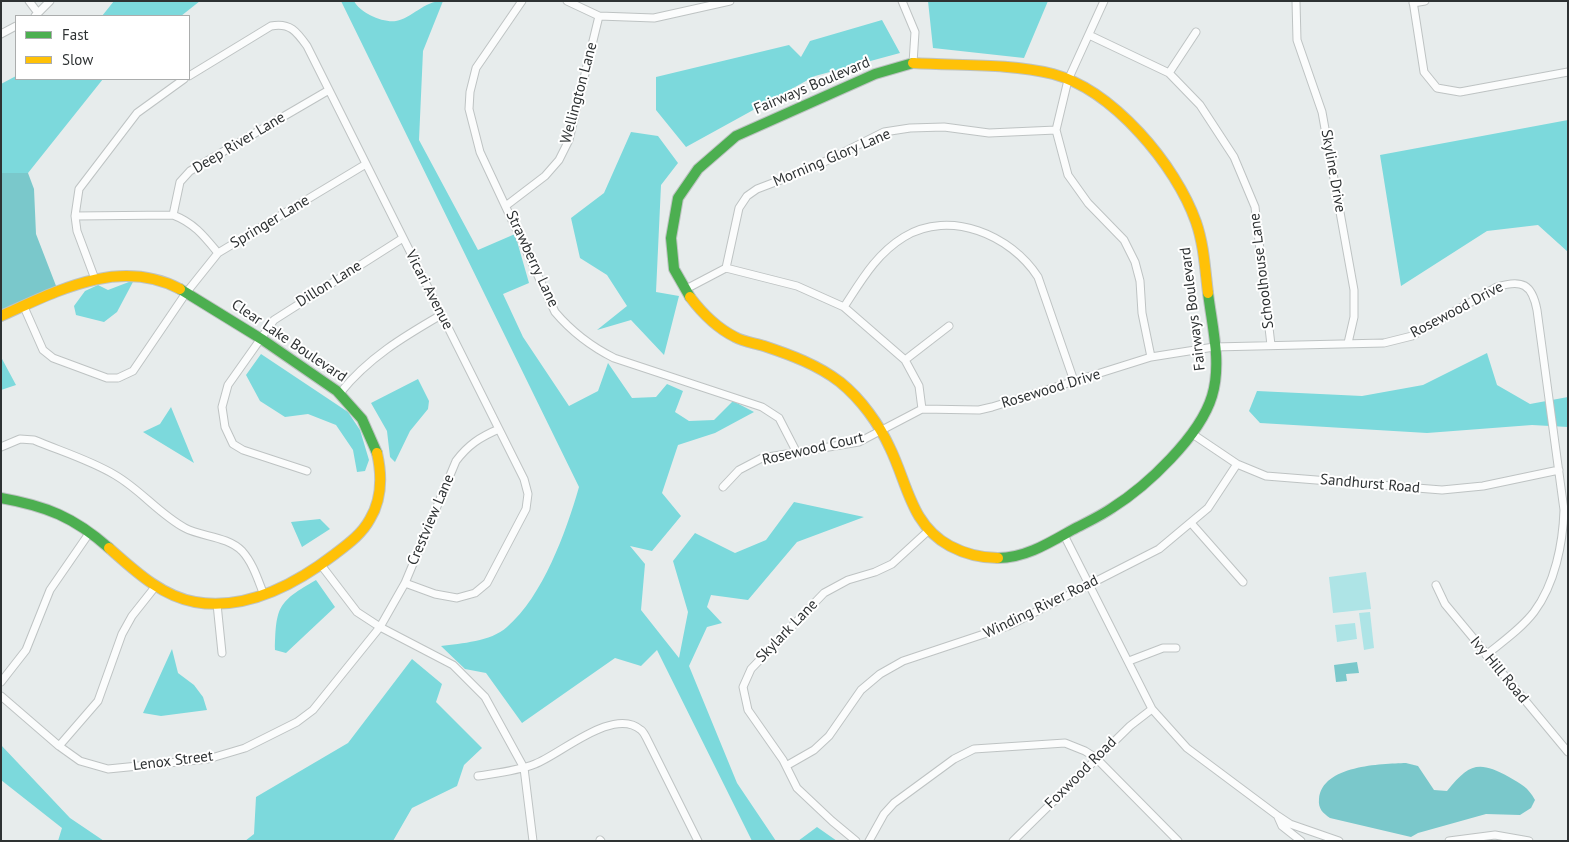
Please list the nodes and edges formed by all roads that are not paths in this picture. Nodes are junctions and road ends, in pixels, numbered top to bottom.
1 (29, 1) edge
2 (50, 1) edge
3 (522, 1) edge
4 (567, 1) edge
5 (730, 1) edge
6 (902, 1) edge
7 (1104, 1) edge
8 (1296, 1) edge
9 (1425, 1) edge
10 (1413, 2) edge
11 (37, 15) edge
12 (599, 16) junction
13 (15, 27) edge
14 (1196, 32) dead end
15 (1, 34) edge
16 (1089, 36) junction
17 (913, 63) junction
18 (1568, 72) edge
19 (1169, 73) junction
20 (190, 75) edge
21 (183, 80) edge
22 (1068, 80) junction
23 (328, 90) junction
24 (1056, 130) junction
25 (366, 164) junction
26 (507, 205) junction
27 (173, 215) junction
28 (75, 216) junction
29 (403, 238) junction
30 (218, 253) junction
31 (726, 268) junction
32 (95, 279) junction
33 (686, 289) junction
34 (186, 294) junction
35 (24, 307) junction
36 (844, 307) junction
37 (441, 315) junction
38 (1, 316) edge
39 (949, 326) dead end
40 (260, 337) junction
41 (1348, 343) junction
42 (1271, 345) junction
43 (1214, 347) junction
44 (1151, 356) junction
45 (906, 360) junction
46 (1074, 381) junction
47 (340, 393) junction
48 (922, 409) junction
49 (499, 429) junction
50 (880, 431) junction
51 (1192, 433) junction
52 (1, 447) edge
53 (796, 451) junction
54 (1237, 464) junction
55 (1559, 470) junction
56 (307, 471) dead end
57 (723, 487) dead end
58 (1, 498) edge
59 (1192, 523) junction
60 (928, 530) junction
61 (90, 532) junction
62 (1064, 535) junction
63 (1565, 536) edge
64 (321, 565) junction
65 (1243, 582) dead end
66 (405, 583) junction
67 (1087, 584) junction
68 (1436, 585) dead end
69 (155, 587) junction
70 (264, 595) junction
71 (217, 604) junction
72 (380, 627) junction
73 (1176, 648) dead end
74 (222, 653) dead end
75 (1486, 656) junction
76 (1128, 661) junction
77 (1, 682) edge
78 (1, 696) edge
79 (1152, 709) junction
80 (58, 746) junction
81 (1568, 752) edge
82 (1096, 758) junction
83 (786, 766) junction
84 (524, 768) junction
85 (478, 776) dead end
86 (1278, 816) junction
87 (1176, 840) edge
88 (533, 841) edge
89 (698, 841) edge
90 (856, 841) edge
91 (869, 841) edge
92 (1013, 841) edge
93 (1302, 841) edge
94 (1339, 841) edge
95 (1449, 841) edge
96 (1529, 841) edge

1 - 11 street
2 - 11 street
3 - 26 street, Strawberry Lane
4 - 12 street
5 - 12 street
6 - 17 street
7 - 16 street
8 - 41 street, Skyline Drive
9 - 10 street
10 - 18 street
12 - 26 street, Wellington Lane
13 - 15 street
14 - 19 street
16 - 19 street, Schoolhouse Lane
16 - 22 street
17 - 22 street, Fairways Boulevard
17 - 33 street, Fairways Boulevard
19 - 42 street, Schoolhouse Lane
20 - 23 street, Vicari Avenue
21 - 28 street
22 - 24 street
22 - 43 street, Fairways Boulevard
23 - 25 street, Vicari Avenue
23 - 27 street, Deep River Lane
24 - 31 street, Morning Glory Lane
24 - 44 street
25 - 29 street, Vicari Avenue
25 - 30 street, Springer Lane
26 - 53 street, Strawberry Lane
27 - 28 street
27 - 30 street
28 - 32 street
29 - 37 street, Vicari Avenue
29 - 40 street, Dillon Lane
30 - 34 street, Springer Lane
31 - 33 street
31 - 36 street
32 - 34 street, Clear Lake Boulevard
32 - 35 street, Clear Lake Boulevard
33 - 50 street, Fairways Boulevard
34 - 35 street, Springer Lane
34 - 40 street, Clear Lake Boulevard
35 - 38 street, Clear Lake Boulevard
36 - 45 street
36 - 46 street
37 - 47 street
37 - 49 street, Vicari Avenue
39 - 45 street
40 - 47 street, Clear Lake Boulevard
40 - 56 street, Dillon Lane
41 - 42 street, Rosewood Drive
41 - 55 street, Rosewood Drive
42 - 43 street, Rosewood Drive
43 - 44 street, Rosewood Drive
43 - 51 street, Fairways Boulevard
44 - 46 street, Rosewood Drive
45 - 48 street
46 - 48 street, Rosewood Drive
47 - 64 street, Clear Lake Boulevard
48 - 50 street, Rosewood Drive
49 - 66 street, Crestview Lane
49 - 66 street, Vicari Avenue
50 - 53 street, Rosewood Court
50 - 60 street, Fairways Boulevard
51 - 54 street, Sandhurst Road
51 - 62 street, Fairways Boulevard
52 - 70 street
53 - 57 street, Rosewood Court
54 - 55 street, Sandhurst Road
54 - 59 street, Winding River Road
55 - 63 street, Rosewood Drive
58 - 61 street, Clear Lake Boulevard
59 - 65 street
59 - 67 street, Winding River Road
60 - 62 street, Fairways Boulevard
60 - 83 street, Skylark Lane
61 - 69 street, Clear Lake Boulevard
61 - 77 street
62 - 67 street
63 - 75 street, Rosewood Drive
64 - 70 street, Clear Lake Boulevard
64 - 72 street
66 - 72 street, Crestview Lane
67 - 76 street
67 - 83 street, Winding River Road
68 - 75 street, Ivy Hill Road
69 - 71 street, Clear Lake Boulevard
69 - 80 street
70 - 71 street, Clear Lake Boulevard
71 - 74 street
72 - 80 street, Lenox Street
72 - 84 street
73 - 76 street
75 - 81 street, Ivy Hill Road
76 - 79 street
78 - 80 street, Lenox Street
79 - 82 street, Foxwood Road
79 - 86 street
82 - 87 street
82 - 91 street
82 - 92 street, Foxwood Road
83 - 90 street, Skylark Lane
84 - 85 street
84 - 88 street
84 - 89 street
86 - 93 street
86 - 94 street
95 - 96 street

